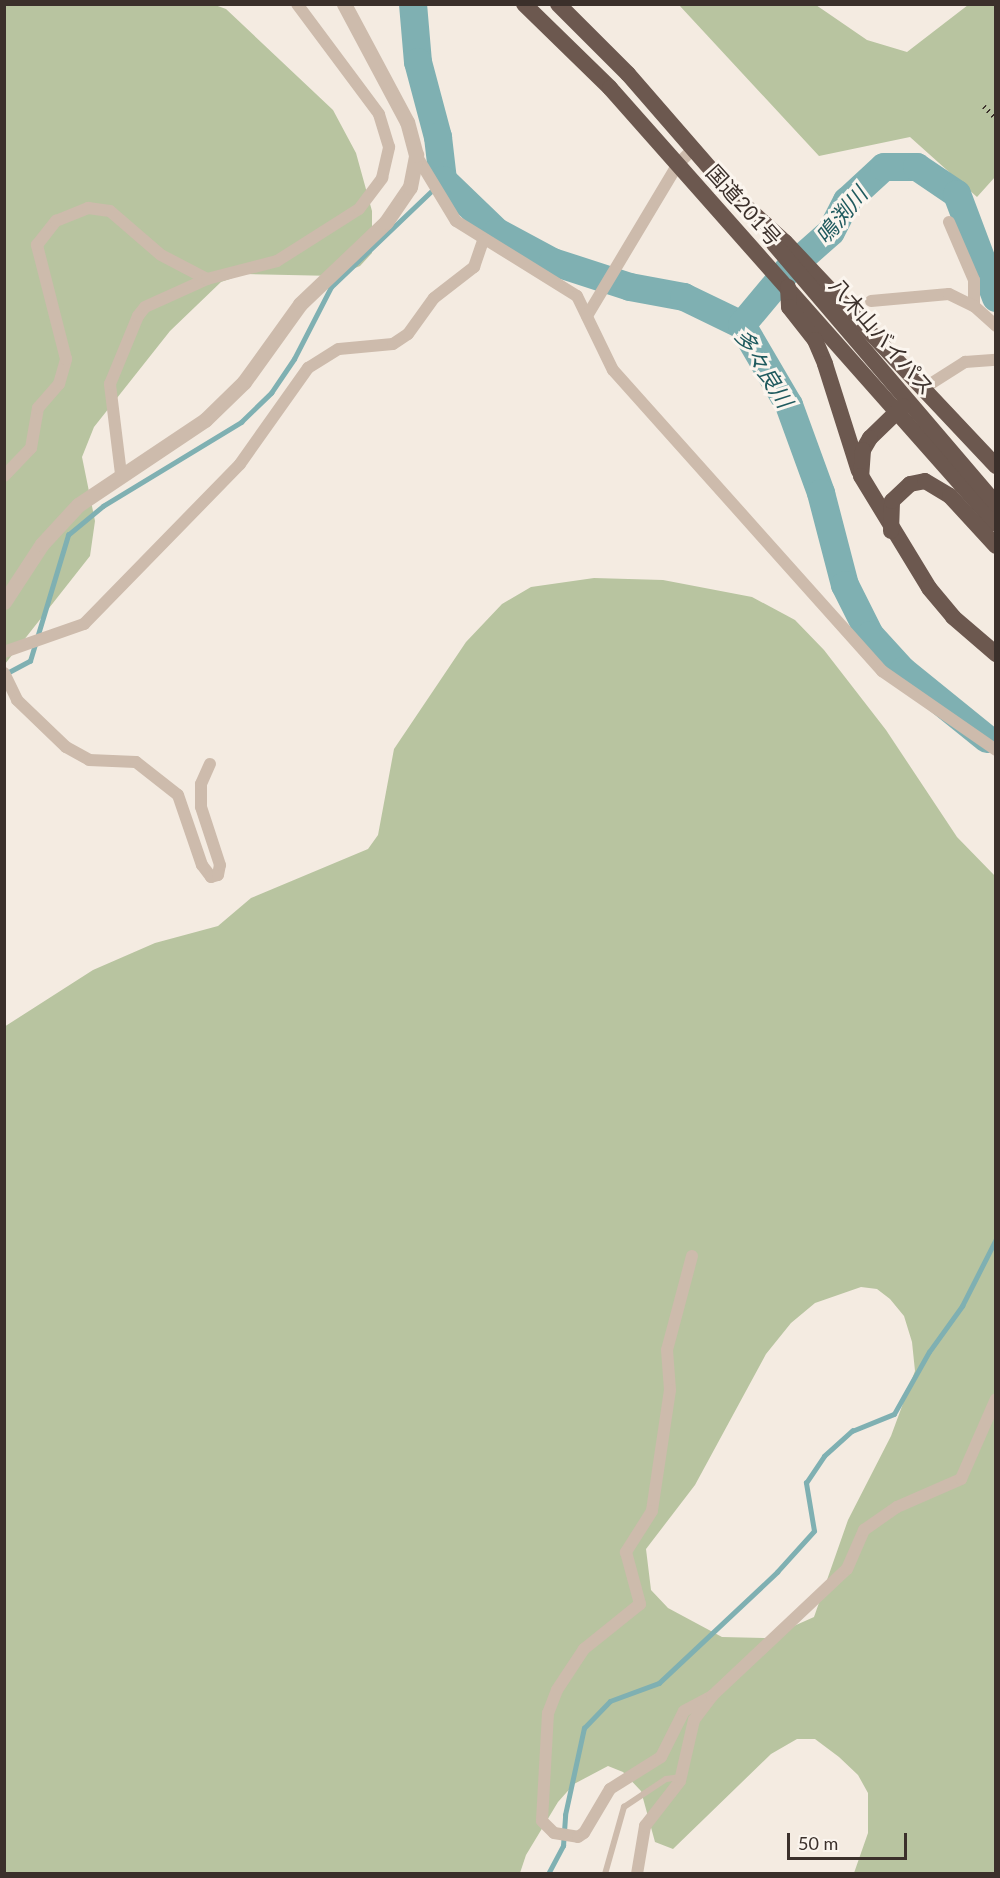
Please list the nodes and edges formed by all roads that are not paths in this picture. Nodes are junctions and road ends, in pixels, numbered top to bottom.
1 (297, 4) edge
2 (344, 4) edge
3 (524, 4) edge
4 (558, 4) edge
5 (693, 149) junction
6 (416, 155) junction
7 (678, 164) junction
8 (735, 197) joint
9 (949, 222) dead end
10 (483, 241) junction
11 (799, 277) junction
12 (207, 279) junction
13 (871, 302) dead end
14 (974, 306) junction
15 (587, 316) junction
16 (996, 326) edge
17 (996, 360) edge
18 (924, 388) junction
19 (902, 406) junction
20 (996, 466) edge
21 (120, 474) junction
22 (4, 476) edge
23 (861, 476) junction
24 (996, 504) edge
25 (996, 524) edge
26 (891, 531) junction
27 (996, 546) edge
28 (4, 602) edge
29 (4, 652) edge
30 (996, 654) edge
31 (4, 674) edge
32 (996, 750) edge
33 (210, 764) dead end
34 (692, 1256) dead end
35 (996, 1399) edge
36 (712, 1696) junction
37 (681, 1777) junction
38 (605, 1874) edge
39 (638, 1874) edge

1 - 12 street
2 - 6 street
3 - 7 highway, 国道201号
4 - 5 highway, 国道201号
5 - 7 street
5 - 8 highway, 国道201号
6 - 10 street
6 - 21 street
7 - 11 highway, 国道201号
7 - 15 street
8 - 11 highway, 八木山バイパス
9 - 14 street
10 - 15 street
10 - 29 street
11 - 18 highway, 国道201号
11 - 19 highway, 八木山バイパス
11 - 23 highway, 国道201号
12 - 21 street
12 - 22 street
13 - 14 street
14 - 16 street
15 - 32 street
17 - 18 street
18 - 19 highway
18 - 20 highway, 国道201号
19 - 23 highway
19 - 24 highway, 八木山バイパス
19 - 25 highway, 八木山バイパス
21 - 28 street
23 - 26 highway, 国道201号
26 - 27 highway
26 - 30 highway, 国道201号
31 - 33 street
34 - 36 street
35 - 36 street
36 - 37 street
37 - 38 lane
37 - 39 street

